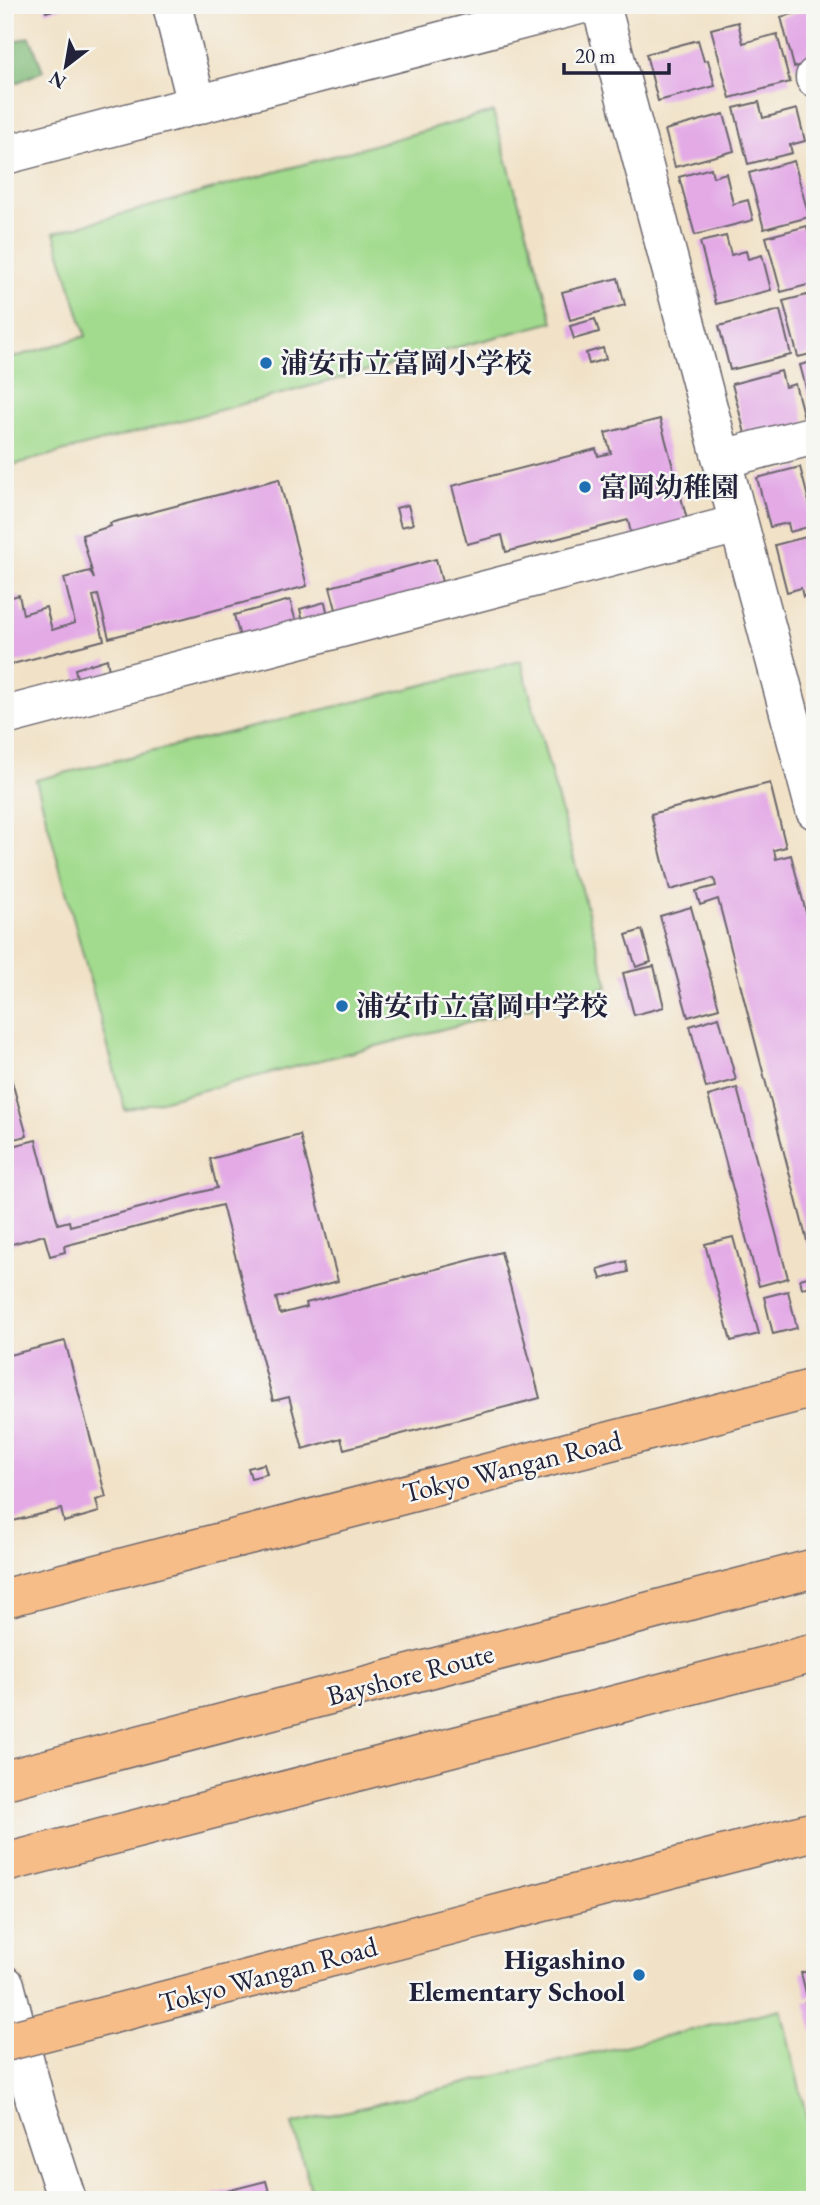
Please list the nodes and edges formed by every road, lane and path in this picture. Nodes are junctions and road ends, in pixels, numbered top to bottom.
1 (172, 5) edge
2 (579, 5) edge
3 (601, 5) edge
4 (197, 105) junction
5 (5, 155) edge
6 (815, 435) edge
7 (722, 459) junction
8 (738, 524) junction
9 (5, 716) edge
10 (815, 810) edge
11 (815, 1388) edge
12 (815, 1568) edge
13 (5, 1598) edge
14 (815, 1653) edge
15 (5, 1780) edge
16 (815, 1831) edge
17 (5, 1863) edge
18 (5, 1985) edge
19 (5, 2042) edge
20 (67, 2200) edge

1 - 4 street
2 - 4 street
3 - 7 street
4 - 5 street
6 - 7 street
7 - 8 street
8 - 9 street
8 - 10 street
11 - 13 highway, Tokyo Wangan Road
12 - 15 highway, Bayshore Route
14 - 17 highway
16 - 19 highway, Tokyo Wangan Road, bridge
18 - 20 street

